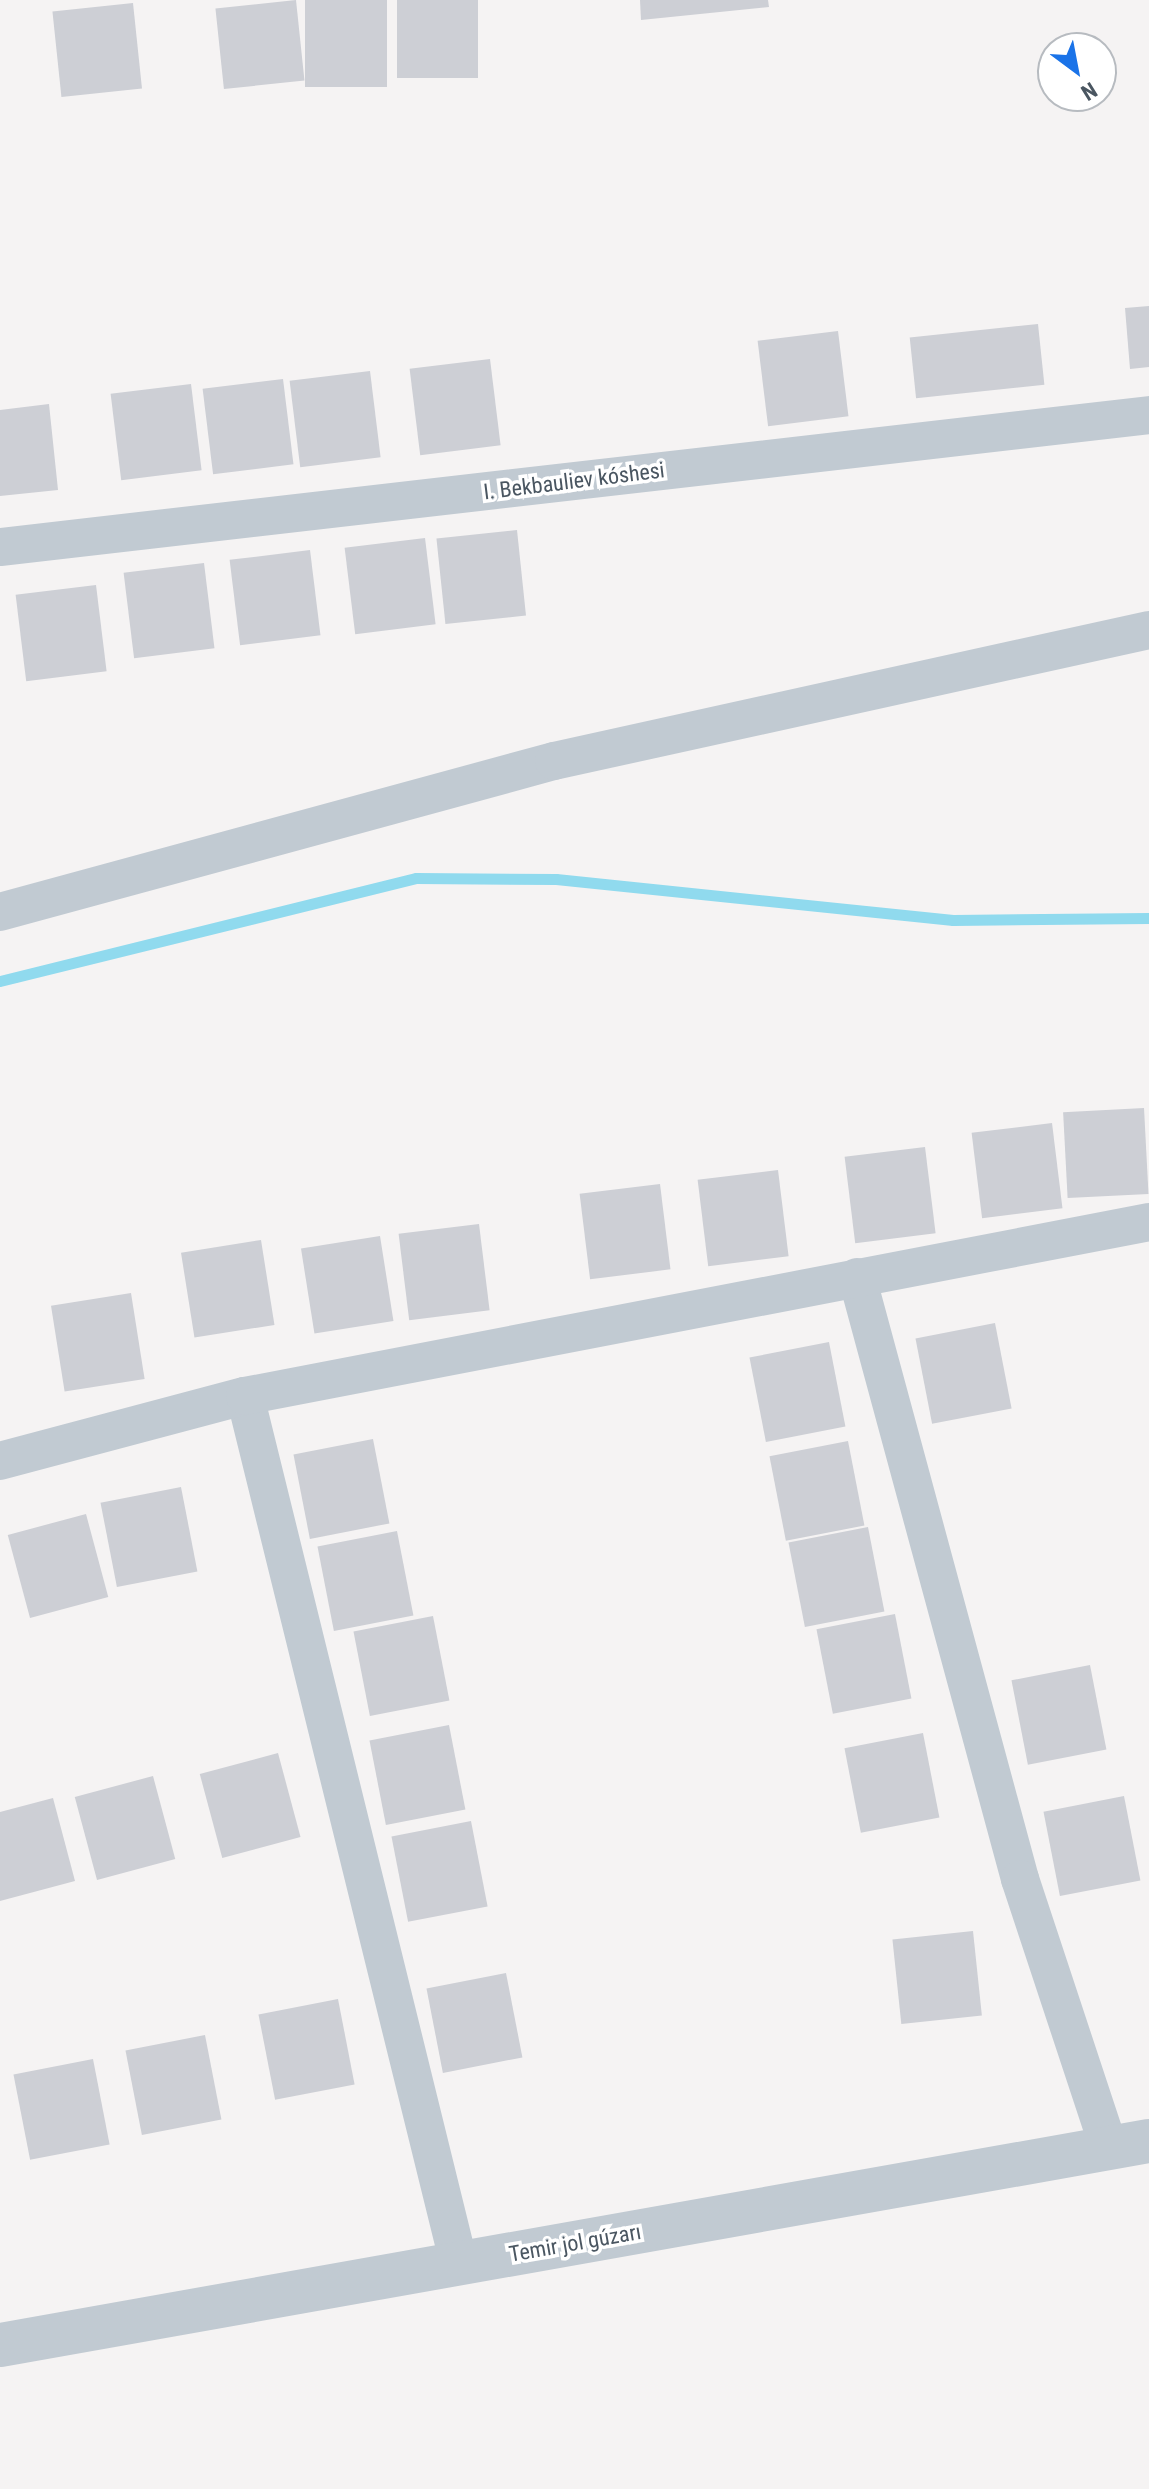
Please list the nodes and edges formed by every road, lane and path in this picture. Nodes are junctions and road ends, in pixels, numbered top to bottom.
1 (1149, 415) edge
2 (0, 547) edge
3 (1149, 630) edge
4 (0, 912) edge
5 (1149, 1222) edge
6 (857, 1277) junction
7 (245, 1396) junction
8 (0, 1461) edge
9 (1129, 2144) edge
10 (459, 2264) junction
11 (0, 2345) edge

1 - 2 street, I. Bekbauliev kóshesi
3 - 4 street
5 - 6 street
6 - 7 street
6 - 9 street
7 - 8 street
7 - 10 street
9 - 10 street, Temir jol gúzarı
10 - 11 street, Temir jol gúzarı

